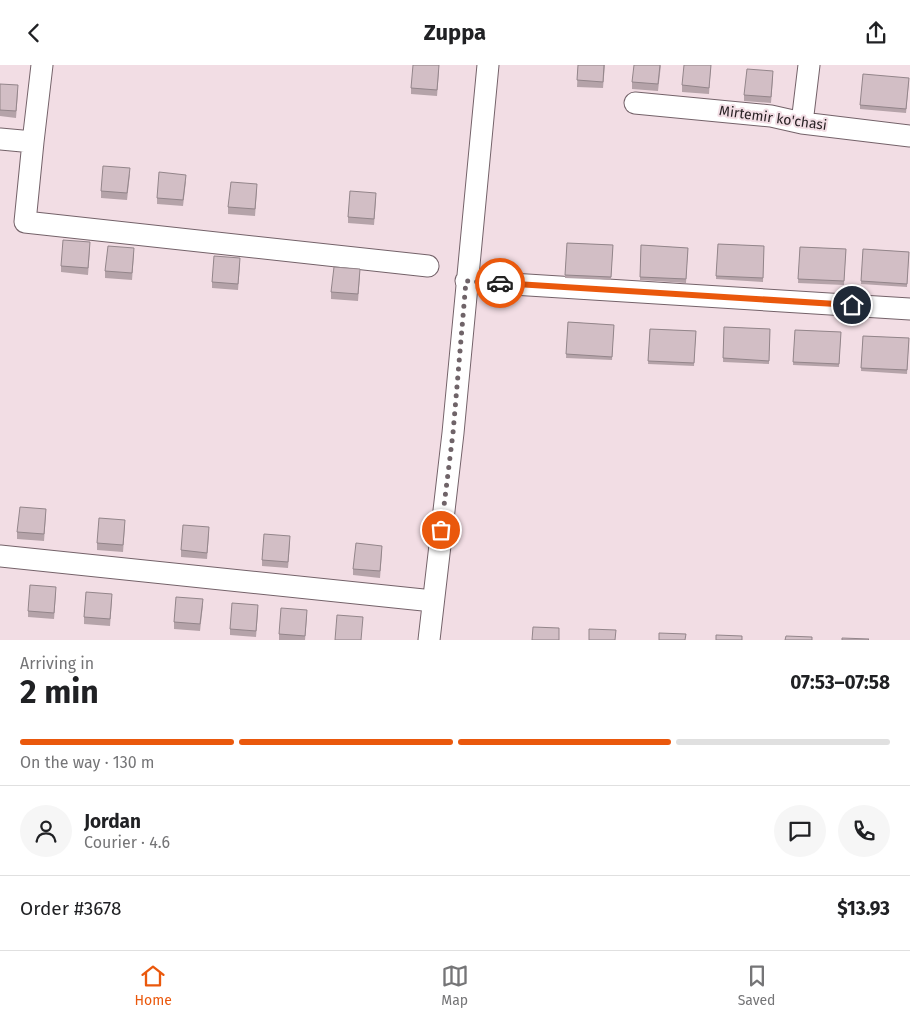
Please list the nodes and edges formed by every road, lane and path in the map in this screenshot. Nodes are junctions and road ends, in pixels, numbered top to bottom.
1 (42, 65) edge
2 (488, 65) edge
3 (809, 65) edge
4 (635, 103) dead end
5 (802, 123) junction
6 (910, 136) edge
7 (0, 139) edge
8 (33, 142) junction
9 (428, 266) dead end
10 (466, 281) junction
11 (910, 309) edge
12 (0, 556) edge
13 (433, 601) junction
14 (429, 640) edge

1 - 8 street
2 - 10 street
3 - 5 street
4 - 5 street, Mirtemir ko'chasi
5 - 6 street, Mirtemir ko'chasi
7 - 8 street
8 - 9 street
10 - 11 street
10 - 13 street
12 - 13 street
13 - 14 street

